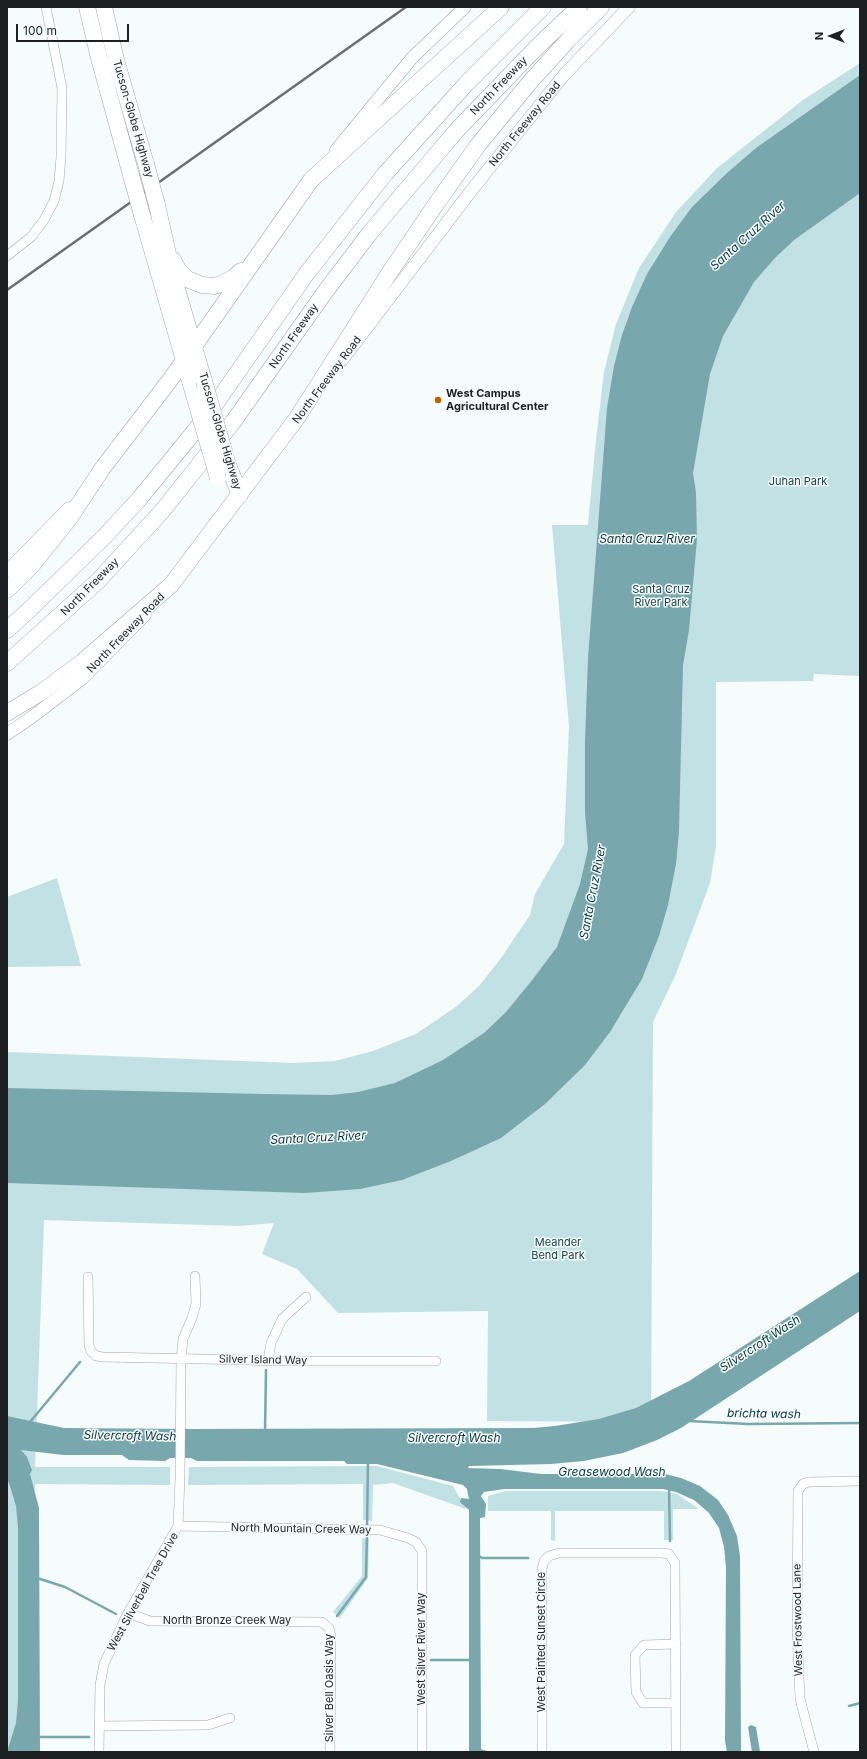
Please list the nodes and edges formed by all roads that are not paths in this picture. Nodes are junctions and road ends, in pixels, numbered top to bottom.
1 (46, 7) edge
2 (88, 7) edge
3 (104, 7) edge
4 (465, 7) edge
5 (501, 7) edge
6 (543, 7) edge
7 (579, 7) edge
8 (601, 7) edge
9 (629, 7) edge
10 (311, 180) junction
11 (163, 230) junction
12 (269, 239) junction
13 (7, 256) edge
14 (194, 346) junction
15 (184, 360) junction
16 (297, 418) junction
17 (102, 469) junction
18 (240, 495) junction
19 (7, 571) edge
20 (171, 585) junction
21 (7, 590) edge
22 (7, 630) edge
23 (7, 663) edge
24 (7, 713) edge
25 (7, 734) edge
26 (195, 1276) dead end
27 (88, 1277) dead end
28 (306, 1297) dead end
29 (181, 1359) junction
30 (268, 1361) junction
31 (436, 1361) dead end
32 (860, 1481) edge
33 (178, 1526) junction
34 (421, 1545) joint
35 (128, 1613) junction
36 (329, 1622) joint
37 (676, 1644) junction
38 (675, 1703) junction
39 (230, 1718) dead end
40 (99, 1726) junction
41 (99, 1752) edge
42 (330, 1752) edge
43 (422, 1752) edge
44 (542, 1752) edge
45 (676, 1752) edge
46 (814, 1752) edge

1 - 13 street
2 - 15 highway, Tucson-Globe Highway, bridge
3 - 11 highway, Tucson-Globe Highway, bridge
4 - 10 main road
5 - 10 highway
6 - 22 highway
7 - 23 highway, North Freeway
8 - 16 highway
9 - 16 main road, North Freeway Road
10 - 12 highway
11 - 12 highway
11 - 14 highway, Tucson-Globe Highway
12 - 14 highway
14 - 15 highway
14 - 18 highway, Tucson-Globe Highway, bridge
15 - 17 highway
15 - 18 highway, Tucson-Globe Highway, bridge
16 - 18 highway, North Freeway Road
17 - 19 main road
17 - 21 highway
18 - 20 highway, North Freeway Road
20 - 24 highway
20 - 25 main road, North Freeway Road
26 - 29 street, West Silverbell Tree Drive
27 - 29 street, Silver Island Way
28 - 30 street
29 - 30 street, Silver Island Way
29 - 33 street, West Silverbell Tree Drive
30 - 31 street, Silver Island Way
32 - 46 street, West Frostwood Lane
33 - 34 street, North Mountain Creek Way
33 - 35 street, West Silverbell Tree Drive
34 - 43 street, West Silver River Way
35 - 36 street, North Bronze Creek Way
35 - 40 street, West Silverbell Tree Drive
36 - 42 street, Silver Bell Oasis Way
37 - 38 street, West Painted Sunset Circle
37 - 38 street
37 - 44 street, West Painted Sunset Circle
38 - 45 street, West Painted Sunset Circle
39 - 40 street
40 - 41 street, West Silverbell Tree Drive

